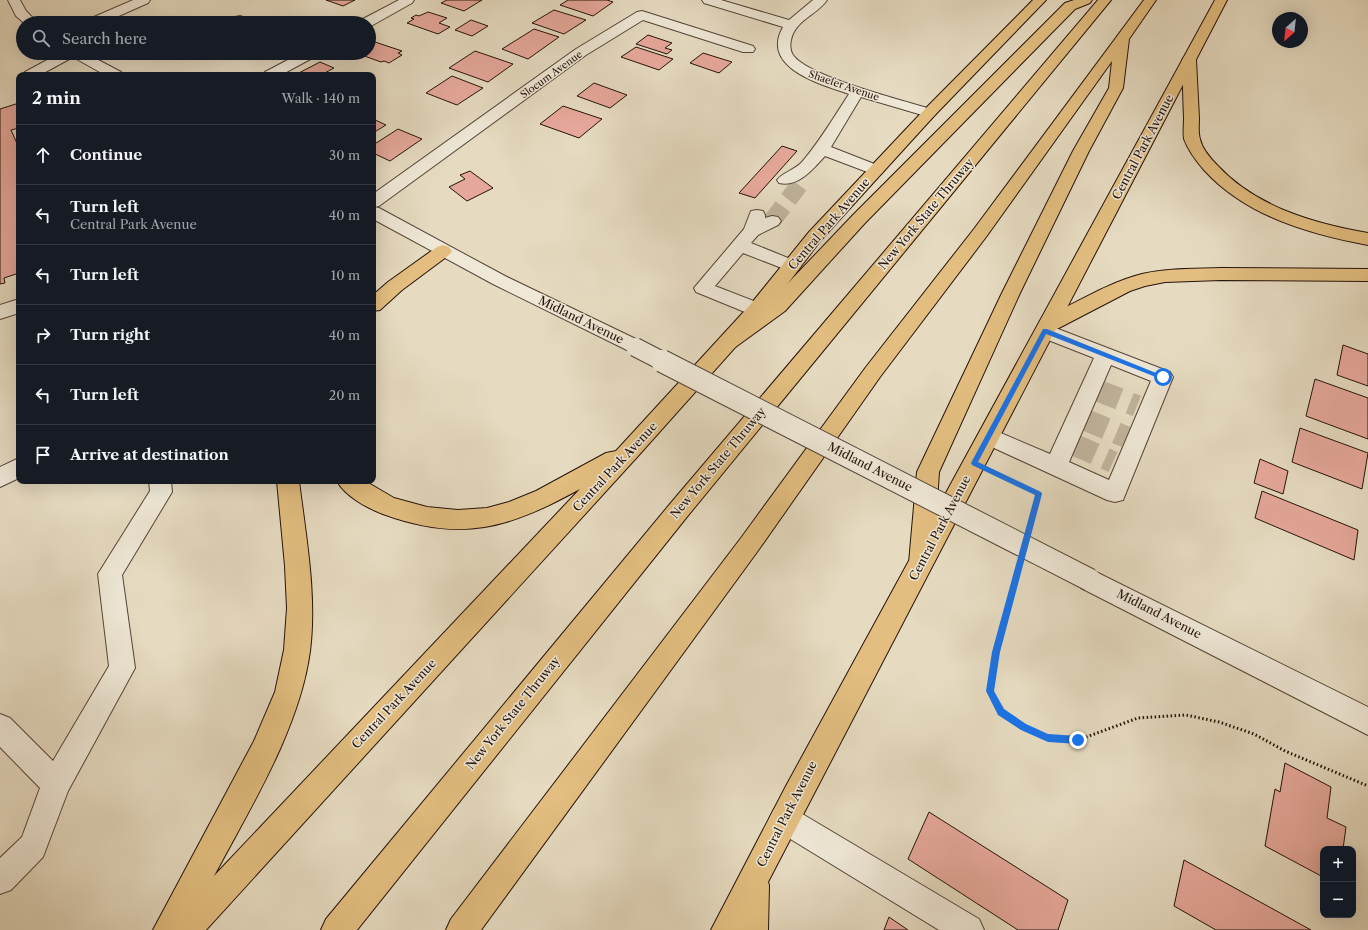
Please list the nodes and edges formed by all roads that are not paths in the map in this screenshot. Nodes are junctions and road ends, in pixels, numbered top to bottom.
1 (14, 0) edge
2 (144, 0) edge
3 (408, 0) edge
4 (708, 0) edge
5 (821, 0) edge
6 (1040, 0) edge
7 (1086, 0) edge
8 (1105, 0) edge
9 (1150, 0) edge
10 (1221, 0) edge
11 (24, 16) edge
12 (108, 16) edge
13 (376, 18) edge
14 (791, 25) junction
15 (1122, 38) junction
16 (748, 49) dead end
17 (57, 60) edge
18 (88, 60) edge
19 (298, 60) edge
20 (1189, 60) junction
21 (35, 72) edge
22 (110, 72) edge
23 (276, 72) edge
24 (858, 91) junction
25 (929, 113) junction
26 (822, 149) junction
27 (876, 170) junction
28 (797, 178) tunnel mouth
29 (376, 200) edge
30 (376, 214) edge
31 (760, 222) tunnel mouth
32 (1368, 239) edge
33 (740, 246) junction
34 (443, 251) junction
35 (792, 266) junction
36 (1368, 276) edge
37 (376, 302) edge
38 (16, 307) edge
39 (757, 310) junction
40 (0, 312) edge
41 (1046, 328) junction
42 (727, 343) junction
43 (1105, 355) junction
44 (989, 436) junction
45 (630, 450) junction
46 (1056, 466) junction
47 (16, 469) edge
48 (0, 478) edge
49 (160, 484) edge
50 (288, 484) edge
51 (352, 484) edge
52 (921, 563) junction
53 (1368, 721) edge
54 (0, 728) edge
55 (56, 784) junction
56 (790, 808) junction
57 (0, 879) edge
58 (754, 879) junction
59 (887, 880) junction
60 (169, 930) edge
61 (185, 930) edge
62 (337, 930) edge
63 (462, 930) edge
64 (727, 930) edge
65 (752, 930) edge
66 (947, 930) edge
67 (968, 930) edge

1 - 11 street
2 - 12 street
3 - 13 street
4 - 14 street
5 - 14 street
6 - 25 main road, Central Park Avenue
7 - 42 main road
8 - 62 main road, New York State Thruway
9 - 15 main road
10 - 20 main road, Central Park Avenue
14 - 24 street, Shaefer Avenue
15 - 52 main road
15 - 63 main road
16 - 29 street, Slocum Avenue
17 - 21 street
18 - 22 street
19 - 23 street
20 - 32 main road
20 - 41 main road, Central Park Avenue
24 - 25 street, Shaefer Avenue
24 - 26 street
25 - 27 main road, Central Park Avenue
26 - 27 street
26 - 28 street
27 - 35 main road, Central Park Avenue
30 - 34 street, Midland Avenue
31 - 33 street
33 - 35 street
33 - 39 street
34 - 37 main road
34 - 53 street, Midland Avenue, bridge
35 - 39 main road, Central Park Avenue
36 - 41 main road
38 - 40 street
39 - 42 main road, Central Park Avenue
41 - 43 street
41 - 44 main road, Central Park Avenue
42 - 45 main road, Central Park Avenue
43 - 46 street
43 - 46 street
44 - 46 street
44 - 52 main road, Central Park Avenue
45 - 51 main road
45 - 61 main road, Central Park Avenue
47 - 48 street
49 - 55 street
50 - 60 main road
52 - 56 main road, Central Park Avenue
54 - 55 street
55 - 57 street
56 - 58 main road, Central Park Avenue
56 - 59 street
58 - 64 main road, Central Park Avenue
58 - 65 main road
59 - 66 street
59 - 67 street

